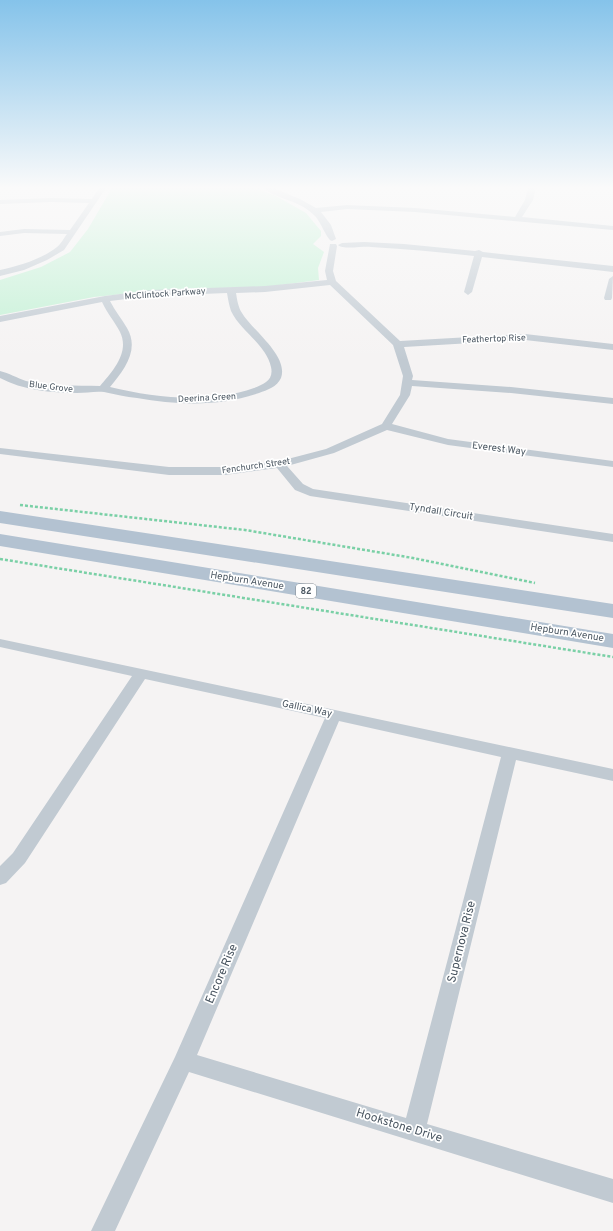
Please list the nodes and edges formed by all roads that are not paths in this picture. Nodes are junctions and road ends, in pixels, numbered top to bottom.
1 (63, 245) edge
2 (333, 245) edge
3 (402, 245) edge
4 (479, 253) junction
5 (613, 267) edge
6 (0, 273) edge
7 (613, 279) edge
8 (332, 282) junction
9 (231, 291) junction
10 (468, 292) dead end
11 (608, 298) dead end
12 (105, 299) junction
13 (0, 319) edge
14 (398, 344) junction
15 (613, 348) edge
16 (0, 374) edge
17 (406, 383) junction
18 (103, 389) junction
19 (613, 402) edge
20 (386, 426) junction
21 (0, 451) edge
22 (280, 464) junction
23 (613, 464) edge
24 (0, 517) edge
25 (613, 538) edge
26 (0, 540) edge
27 (0, 550) edge
28 (174, 569) junction
29 (613, 612) edge
30 (613, 640) edge
31 (0, 643) edge
32 (142, 673) junction
33 (334, 715) junction
34 (510, 753) junction
35 (613, 775) edge
36 (0, 878) edge
37 (184, 1061) junction
38 (414, 1130) junction
39 (613, 1190) edge
40 (103, 1231) edge

1 - 6 street
2 - 8 street
3 - 4 street
4 - 5 street
4 - 10 street
7 - 11 street
8 - 9 street, McClintock Parkway
8 - 14 street
9 - 12 street, McClintock Parkway
9 - 18 street, Deerina Green
12 - 13 street, McClintock Parkway
12 - 18 street
14 - 15 street, Feathertop Rise
14 - 17 street
16 - 18 street, Blue Grove
17 - 19 street
17 - 20 street
20 - 22 street, Fenchurch Street
20 - 23 street, Everest Way
21 - 22 street, Fenchurch Street
22 - 25 street, Tyndall Circuit
24 - 29 main road
26 - 28 main road, Hepburn Avenue / 82
27 - 28 main road
28 - 30 main road, Hepburn Avenue / 82
31 - 32 street, Gallica Way
32 - 33 street, Gallica Way
32 - 36 street
33 - 34 street, Gallica Way
33 - 37 street, Encore Rise
34 - 35 street, Gallica Way
34 - 38 street, Supernova Rise
37 - 38 street, Hookstone Drive
37 - 40 street, Encore Rise
38 - 39 street, Hookstone Drive

